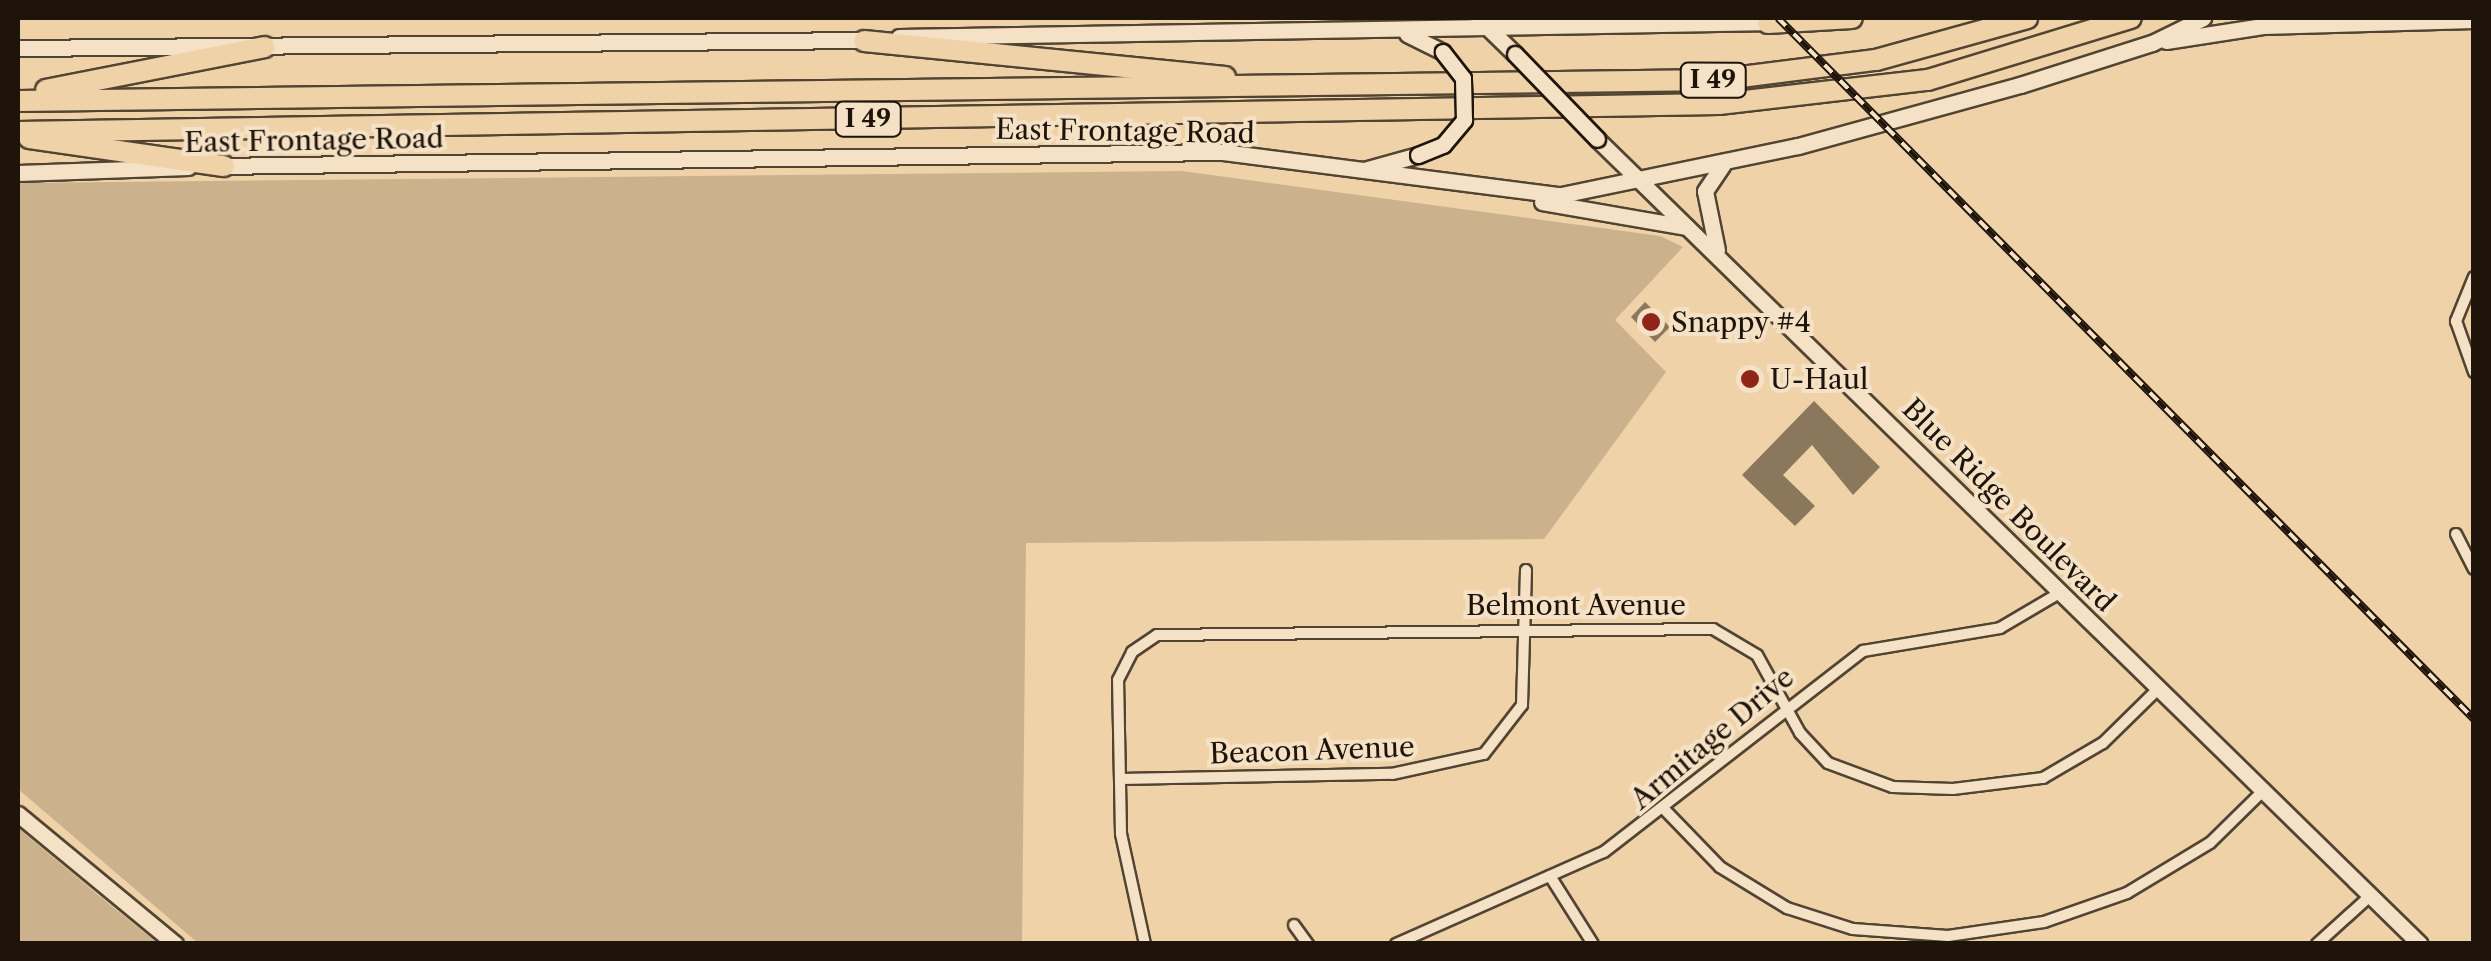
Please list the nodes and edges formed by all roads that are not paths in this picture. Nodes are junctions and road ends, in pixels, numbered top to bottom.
1 (1804, 18) edge
2 (1852, 18) edge
3 (2027, 18) edge
4 (2131, 18) edge
5 (2203, 18) edge
6 (2333, 18) edge
7 (2418, 19) edge
8 (2474, 20) edge
9 (1674, 22) edge
10 (1399, 24) edge
11 (1484, 24) edge
12 (1768, 24) junction
13 (2350, 25) junction
14 (864, 41) junction
15 (2152, 43) junction
16 (265, 47) junction
17 (18, 48) edge
18 (1296, 87) junction
19 (18, 98) edge
20 (18, 134) edge
21 (1723, 164) junction
22 (224, 166) junction
23 (1360, 171) junction
24 (18, 173) edge
25 (1642, 183) junction
26 (1496, 187) junction
27 (1691, 228) junction
28 (1718, 254) junction
29 (2474, 277) edge
30 (2474, 372) edge
31 (2456, 534) dead end
32 (2474, 569) edge
33 (1526, 570) dead end
34 (2061, 592) junction
35 (1526, 628) junction
36 (2160, 688) junction
37 (1786, 706) junction
38 (1120, 779) junction
39 (2264, 790) junction
40 (1665, 810) junction
41 (18, 814) edge
42 (1550, 876) junction
43 (2371, 895) junction
44 (1294, 925) dead end
45 (1410, 939) edge
46 (175, 944) edge
47 (1145, 944) edge
48 (1308, 944) edge
49 (1396, 944) edge
50 (1593, 944) edge
51 (2317, 944) edge
52 (2420, 944) edge

1 - 12 street
2 - 12 highway
3 - 18 highway, I 49
4 - 20 highway, I 49
5 - 15 street, East Frontage Road
6 - 13 street
7 - 8 street
7 - 13 street
9 - 11 street
9 - 12 street
10 - 11 street
10 - 14 street
10 - 23 street, bridge
11 - 25 street, Blue Ridge Boulevard, bridge
13 - 15 street
14 - 16 street
14 - 18 highway
15 - 21 street, East Frontage Road
16 - 17 street
16 - 19 highway
18 - 19 highway, I 49
20 - 22 highway
21 - 25 street, East Frontage Road
21 - 28 street
22 - 23 street, East Frontage Road
22 - 24 street, East Frontage Road
23 - 26 street, East Frontage Road
25 - 26 street, East Frontage Road
25 - 27 street, Blue Ridge Boulevard
26 - 27 street
27 - 28 street, Blue Ridge Boulevard
28 - 34 street, Blue Ridge Boulevard
29 - 30 street
31 - 32 street
33 - 35 street, Beacon Avenue
34 - 36 street, Blue Ridge Boulevard
34 - 37 street, Armitage Drive
35 - 37 street, Belmont Avenue
35 - 38 street, Beacon Avenue
35 - 38 street, Belmont Avenue
36 - 37 street, Belmont Avenue
36 - 39 street, Blue Ridge Boulevard
37 - 40 street, Armitage Drive
38 - 47 street, Belmont Avenue
39 - 40 street
39 - 43 street, Blue Ridge Boulevard
40 - 42 street, Armitage Drive
41 - 46 street
42 - 45 street, Armitage Drive
42 - 50 street
43 - 51 street
43 - 52 street, Blue Ridge Boulevard
44 - 48 street
45 - 49 street, Armitage Drive

